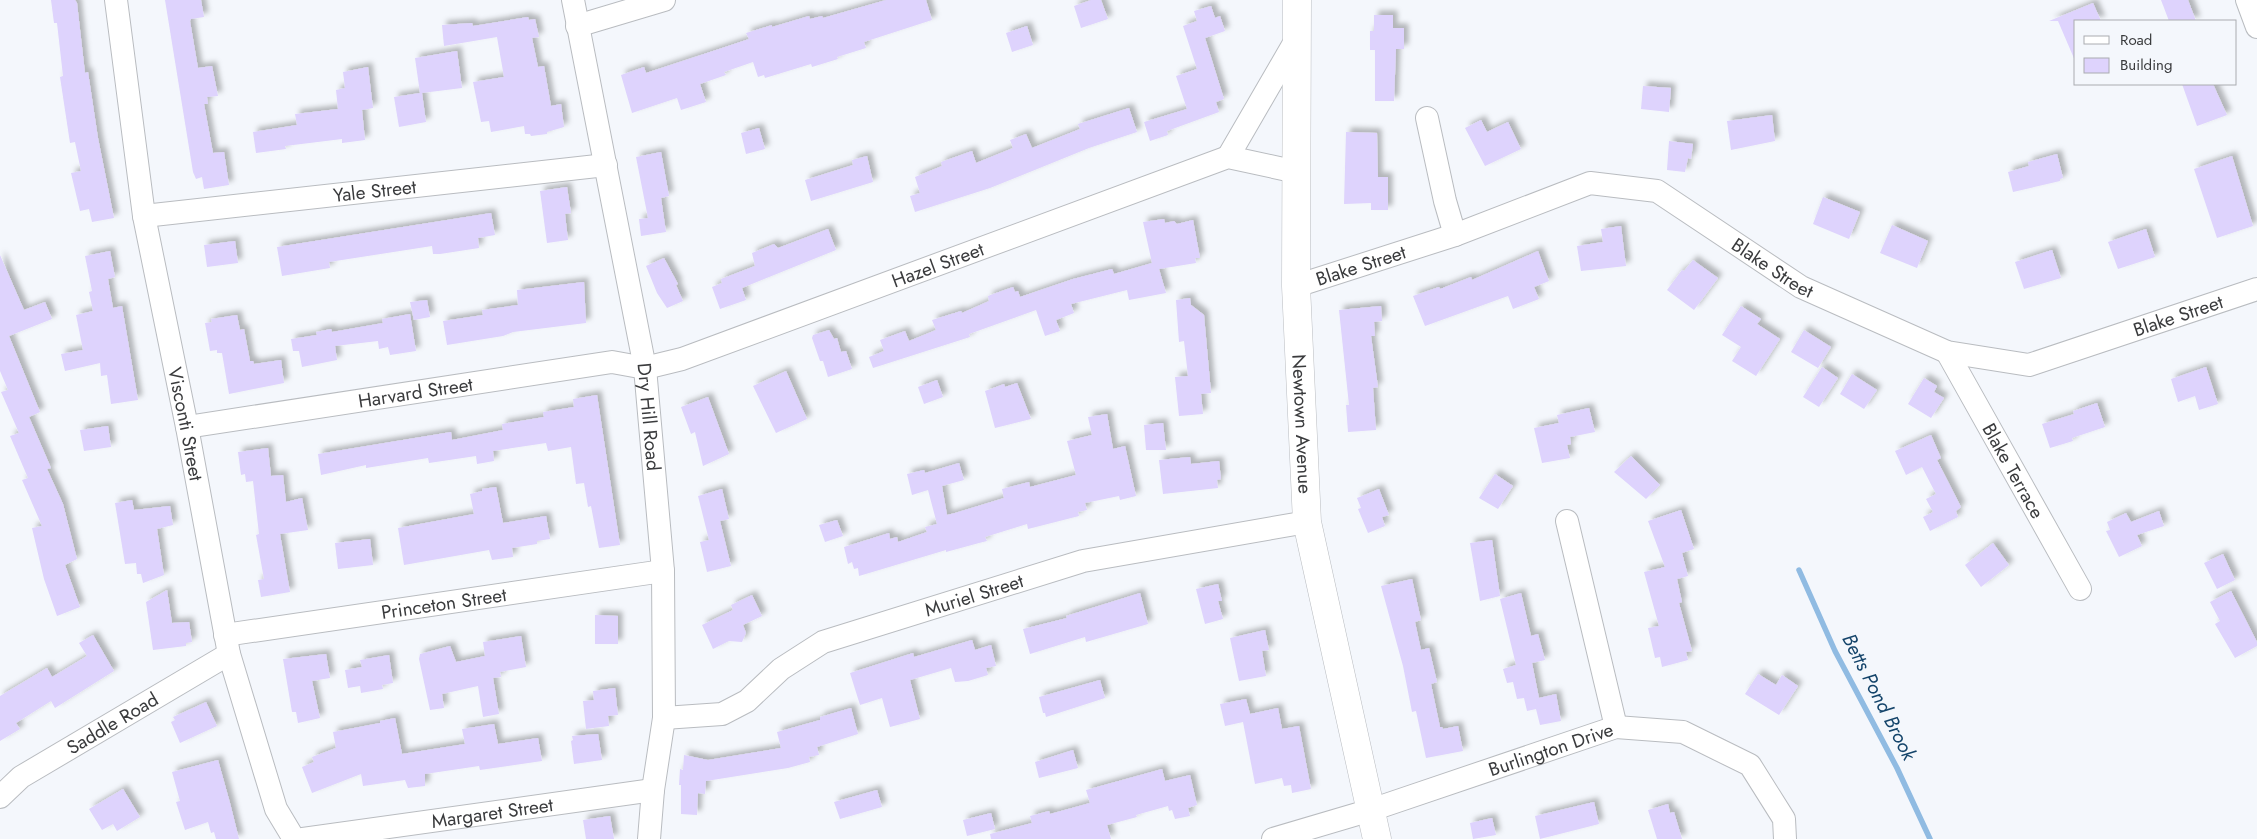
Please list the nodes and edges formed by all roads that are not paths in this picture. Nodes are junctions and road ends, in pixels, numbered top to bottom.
1 (116, 0) edge
2 (573, 0) edge
3 (664, 0) edge
4 (1297, 0) edge
5 (2247, 0) edge
6 (577, 26) junction
7 (2257, 27) edge
8 (1297, 38) junction
9 (1427, 118) dead end
10 (1228, 157) junction
11 (606, 165) junction
12 (1297, 172) junction
13 (144, 216) junction
14 (1455, 235) junction
15 (1296, 286) junction
16 (2257, 289) edge
17 (1947, 352) junction
18 (645, 368) junction
19 (187, 427) junction
20 (1567, 521) dead end
21 (1307, 522) junction
22 (663, 571) junction
23 (2080, 589) dead end
24 (227, 645) junction
25 (664, 718) junction
26 (1616, 727) junction
27 (653, 790) junction
28 (0, 797) edge
29 (1371, 810) junction
30 (294, 839) edge
31 (303, 839) edge
32 (650, 839) edge
33 (1273, 839) edge
34 (1377, 839) edge
35 (1785, 839) edge

1 - 13 street, Visconti Street
2 - 6 street, Dry Hill Road
3 - 6 street
4 - 8 main road, Newtown Avenue
5 - 7 street
6 - 11 street, Dry Hill Road
8 - 10 street
8 - 12 main road, Newtown Avenue
9 - 14 street
10 - 12 street
10 - 18 street, Hazel Street
11 - 13 street, Yale Street
11 - 18 street, Dry Hill Road
12 - 15 main road, Newtown Avenue
13 - 19 street, Visconti Street
14 - 15 street, Blake Street
14 - 17 street, Blake Street
15 - 21 main road, Newtown Avenue
16 - 17 street, Blake Street
17 - 23 street, Blake Terrace
18 - 19 street, Harvard Street
18 - 22 street, Dry Hill Road
19 - 24 street, Visconti Street
20 - 26 street, Burlington Drive
21 - 25 street, Muriel Street
21 - 29 main road, Newtown Avenue
22 - 24 street, Princeton Street
22 - 25 street, Dry Hill Road
24 - 28 street, Saddle Road
24 - 30 street, Visconti Street
25 - 27 street, Dry Hill Road
26 - 29 street, Burlington Drive
26 - 35 street
27 - 31 street, Margaret Street
27 - 32 street, Dry Hill Road
29 - 33 street, Burlington Drive
29 - 34 main road, Newtown Avenue

